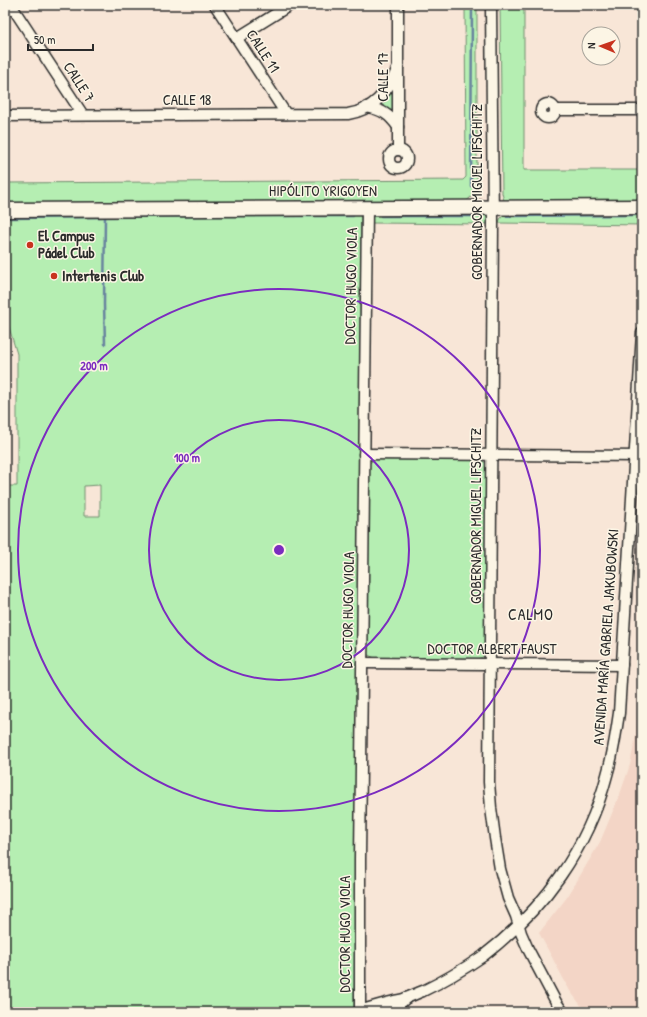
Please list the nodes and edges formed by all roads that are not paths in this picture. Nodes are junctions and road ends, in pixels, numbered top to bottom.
1 (11, 5) edge
2 (215, 5) edge
3 (290, 5) edge
4 (398, 5) edge
5 (491, 5) edge
6 (237, 38) junction
7 (398, 67) junction
8 (367, 107) junction
9 (555, 110) dead end
10 (642, 110) edge
11 (286, 114) junction
12 (83, 115) junction
13 (5, 116) edge
14 (398, 127) junction
15 (398, 150) dead end
16 (493, 207) junction
17 (642, 207) edge
18 (367, 208) junction
19 (5, 210) edge
20 (642, 333) edge
21 (364, 454) junction
22 (492, 455) junction
23 (638, 456) edge
24 (362, 663) junction
25 (490, 664) junction
26 (622, 665) junction
27 (519, 925) junction
28 (406, 998) junction
29 (391, 1011) edge
30 (361, 1012) edge
31 (563, 1012) edge

1 - 12 street, CALLE 7
2 - 6 street, CALLE 11
3 - 6 street
4 - 7 street, CALLE 17
5 - 16 street, GOBERNADOR MIGUEL LIFSCHITZ
6 - 11 street, CALLE 11
7 - 8 street, CALLE 18
7 - 14 street, CALLE 17
8 - 11 street, CALLE 18
8 - 14 street
9 - 10 street
11 - 12 street, CALLE 18
12 - 13 street, CALLE 18
14 - 15 street, CALLE 17
16 - 17 main road, HIPÓLITO YRIGOYEN
16 - 18 main road, HIPÓLITO YRIGOYEN
16 - 22 street, GOBERNADOR MIGUEL LIFSCHITZ
18 - 19 main road, HIPÓLITO YRIGOYEN
18 - 21 street, DOCTOR HUGO VIOLA
20 - 23 street, AVENIDA MARÍA GABRIELA JAKUBOWSKI
21 - 22 street
21 - 24 street, DOCTOR HUGO VIOLA
22 - 23 street
22 - 25 street, GOBERNADOR MIGUEL LIFSCHITZ
23 - 26 street, AVENIDA MARÍA GABRIELA JAKUBOWSKI
24 - 25 street, DOCTOR ALBERT FAUST
24 - 30 street, DOCTOR HUGO VIOLA
25 - 26 street, DOCTOR ALBERT FAUST
25 - 27 street, GOBERNADOR MIGUEL LIFSCHITZ
26 - 27 street, AVENIDA MARÍA GABRIELA JAKUBOWSKI
27 - 28 street, AVENIDA MARÍA GABRIELA JAKUBOWSKI
27 - 31 street, GOBERNADOR MIGUEL LIFSCHITZ
28 - 29 street, AVENIDA MARÍA GABRIELA JAKUBOWSKI
28 - 30 street, AVENIDA MARÍA GABRIELA JAKUBOWSKI

